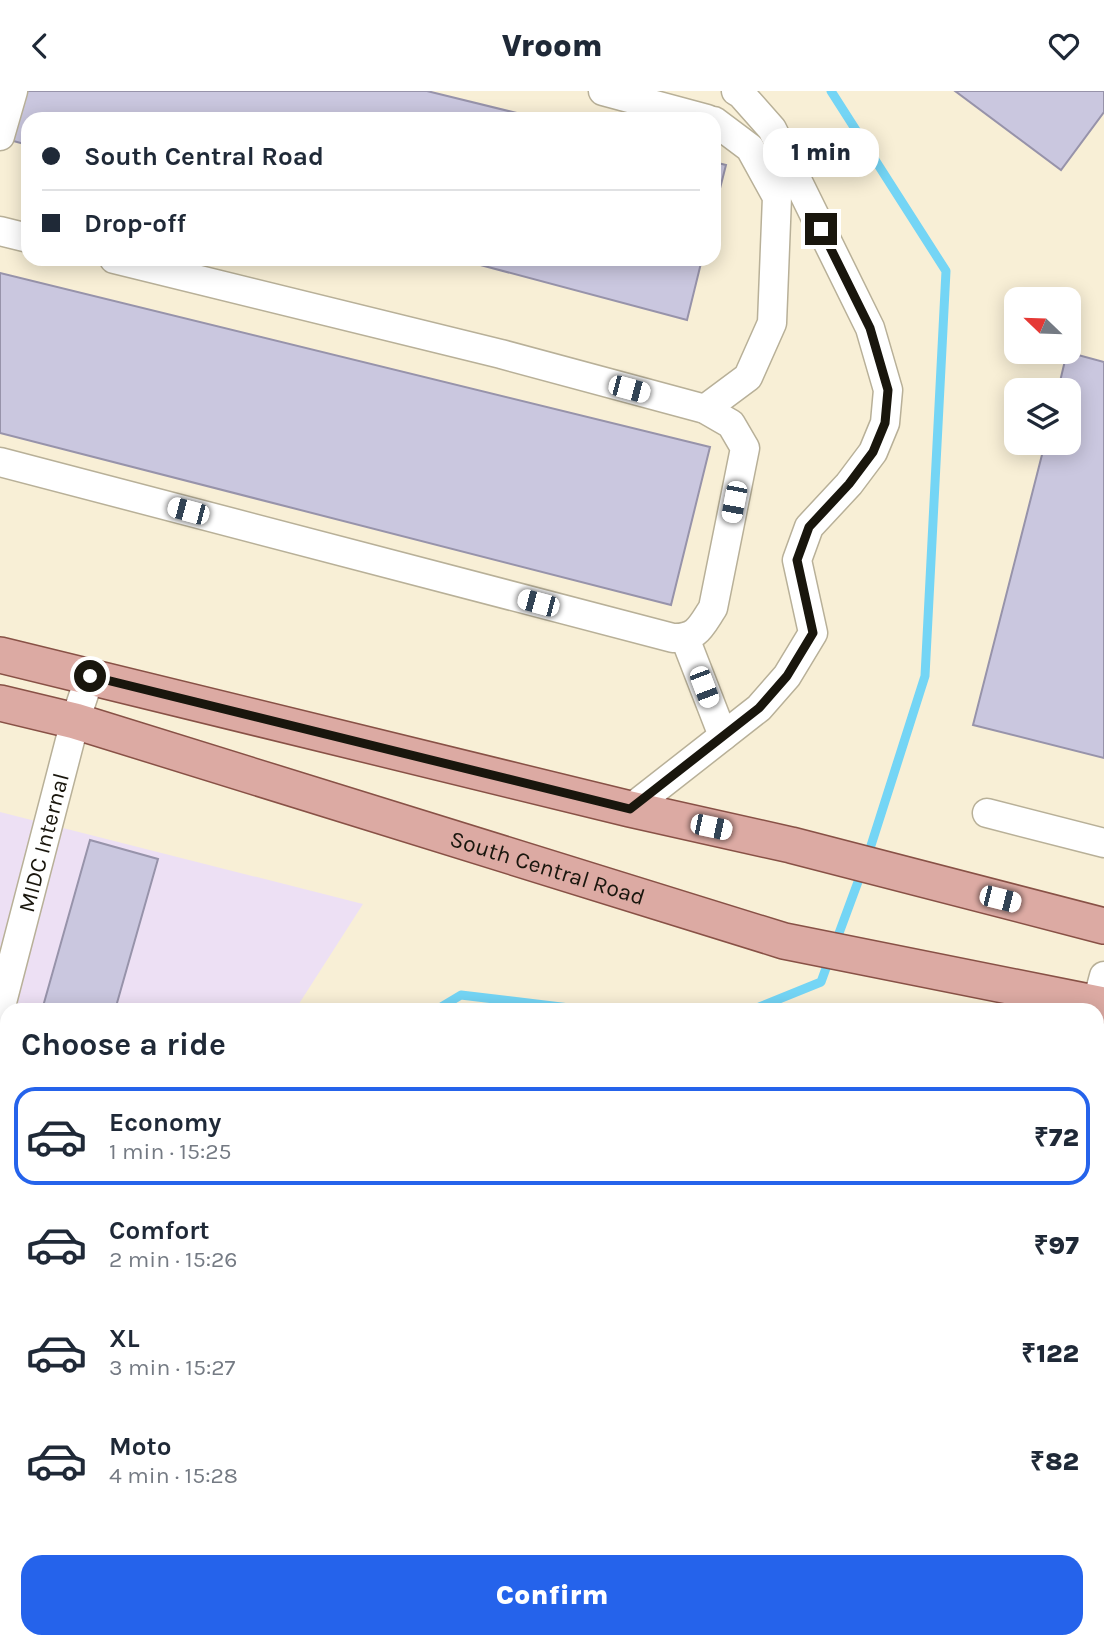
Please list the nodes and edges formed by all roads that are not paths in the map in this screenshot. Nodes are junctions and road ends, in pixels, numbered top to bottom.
1 (13, 91) edge
2 (603, 91) edge
3 (736, 91) edge
4 (681, 112) edge
5 (721, 126) edge
6 (0, 136) edge
7 (0, 231) edge
8 (21, 236) edge
9 (143, 266) edge
10 (705, 409) junction
11 (0, 462) edge
12 (685, 638) junction
13 (0, 655) edge
14 (90, 676) junction
15 (0, 703) edge
16 (75, 721) junction
17 (723, 736) junction
18 (630, 809) junction
19 (987, 814) dead end
20 (1104, 843) edge
21 (1104, 926) edge
22 (1100, 999) edge
23 (2, 1003) edge

1 - 6 street
2 - 4 street
3 - 17 street
5 - 10 street
7 - 8 street
9 - 10 street
10 - 12 street
11 - 12 street
12 - 17 street
13 - 14 main road
14 - 16 street, MIDC Internal
14 - 18 main road
15 - 16 main road, South Central Road
16 - 22 main road, South Central Road
16 - 23 street, MIDC Internal
17 - 18 street
18 - 21 main road
19 - 20 street

